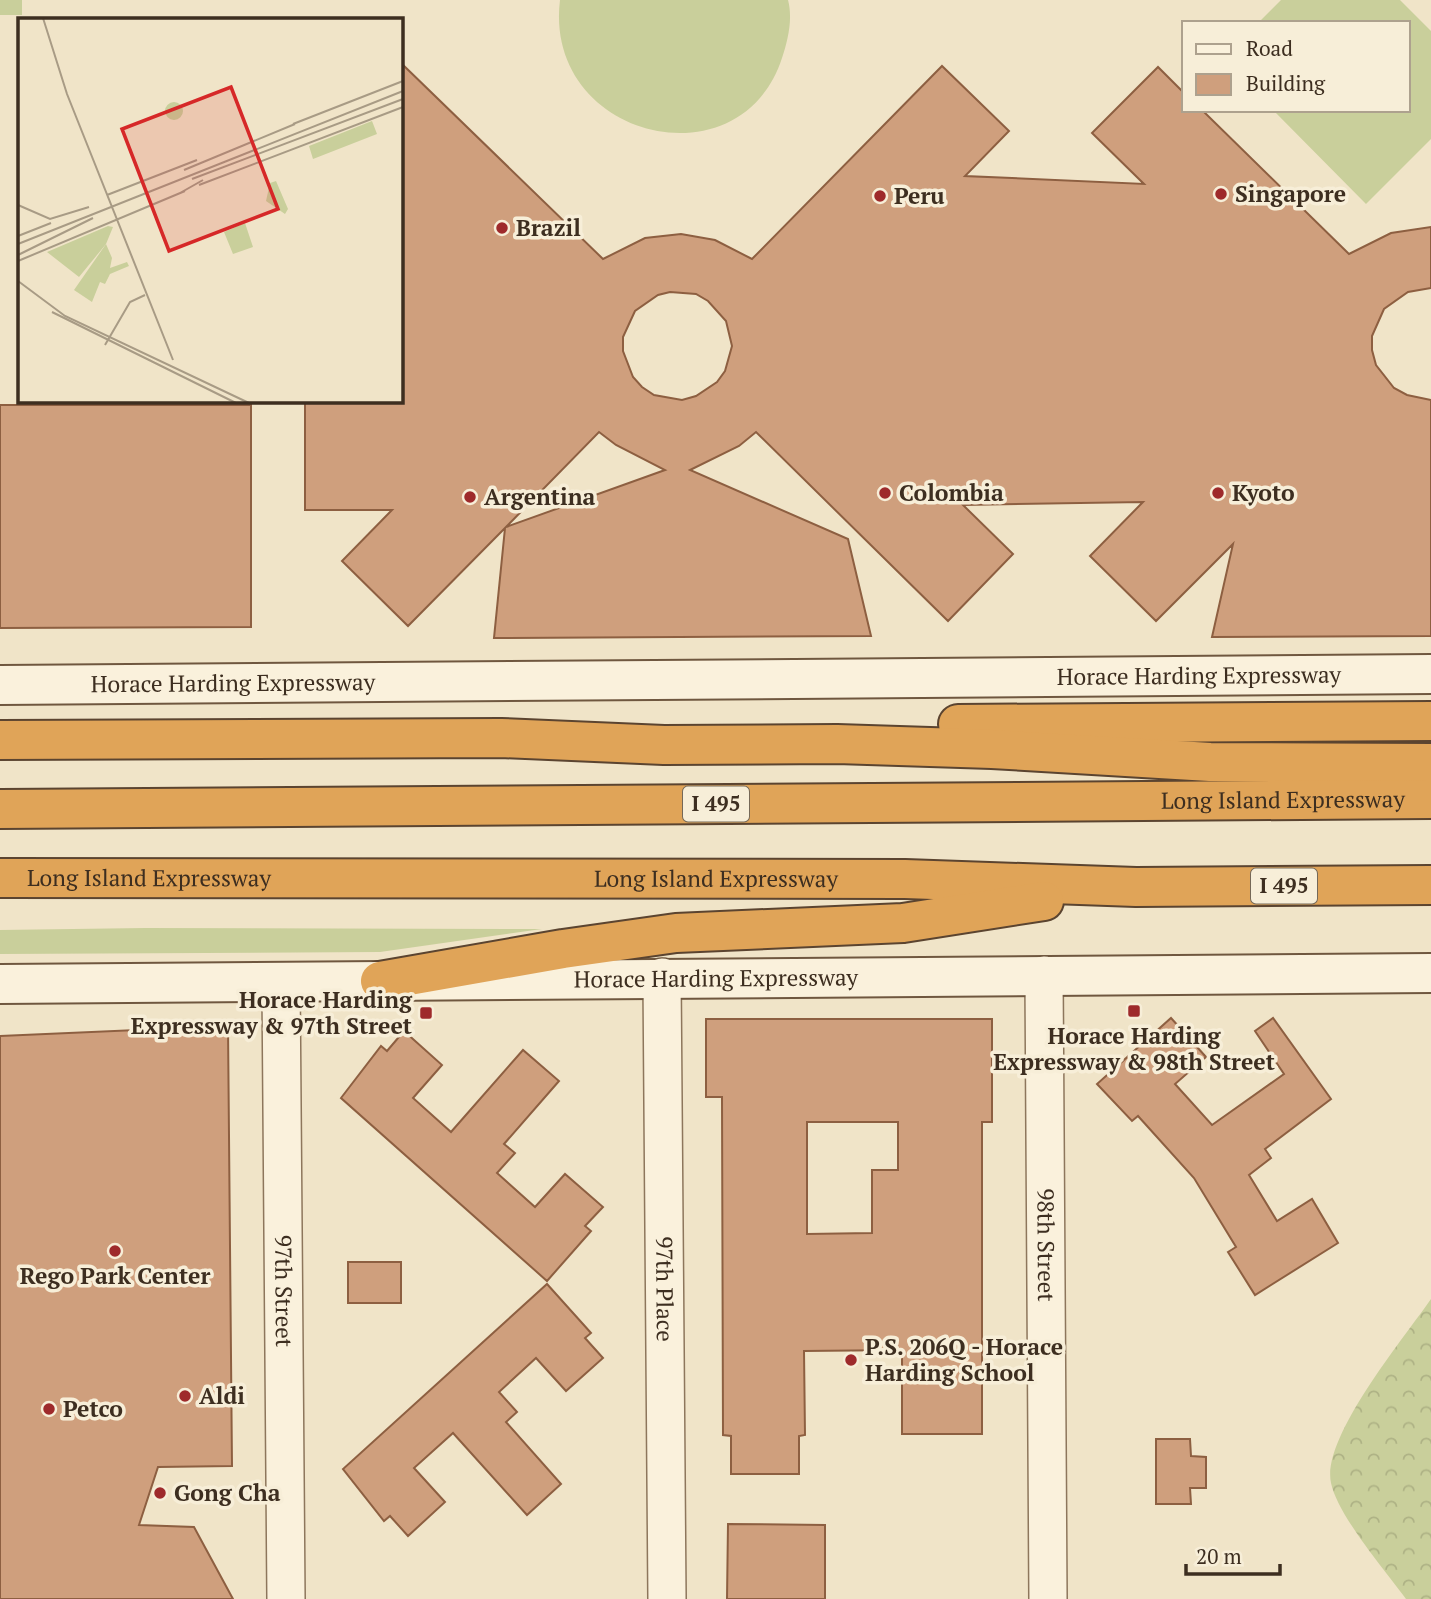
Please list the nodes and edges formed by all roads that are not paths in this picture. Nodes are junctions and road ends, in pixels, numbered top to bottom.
1 (1431, 674) edge
2 (0, 685) edge
3 (1431, 721) edge
4 (501, 738) junction
5 (0, 740) edge
6 (1431, 763) edge
7 (1431, 799) edge
8 (0, 809) edge
9 (0, 878) edge
10 (1431, 885) edge
11 (1136, 887) junction
12 (1431, 973) edge
13 (1044, 975) junction
14 (662, 977) junction
15 (380, 981) junction
16 (282, 983) junction
17 (0, 984) edge
18 (286, 1599) edge
19 (667, 1599) edge
20 (1048, 1599) edge

1 - 2 main road, Horace Harding Expressway
3 - 4 highway
4 - 5 highway
4 - 6 highway
7 - 8 highway, Long Island Expressway / I 495
9 - 11 highway, Long Island Expressway / I 495
10 - 11 highway, Long Island Expressway / I 495
11 - 15 highway
12 - 13 main road, Horace Harding Expressway
13 - 14 main road, Horace Harding Expressway
13 - 20 street, 98th Street
14 - 15 main road, Horace Harding Expressway
14 - 19 street, 97th Place
15 - 16 main road, Horace Harding Expressway
16 - 17 main road, Horace Harding Expressway
16 - 18 street, 97th Street

